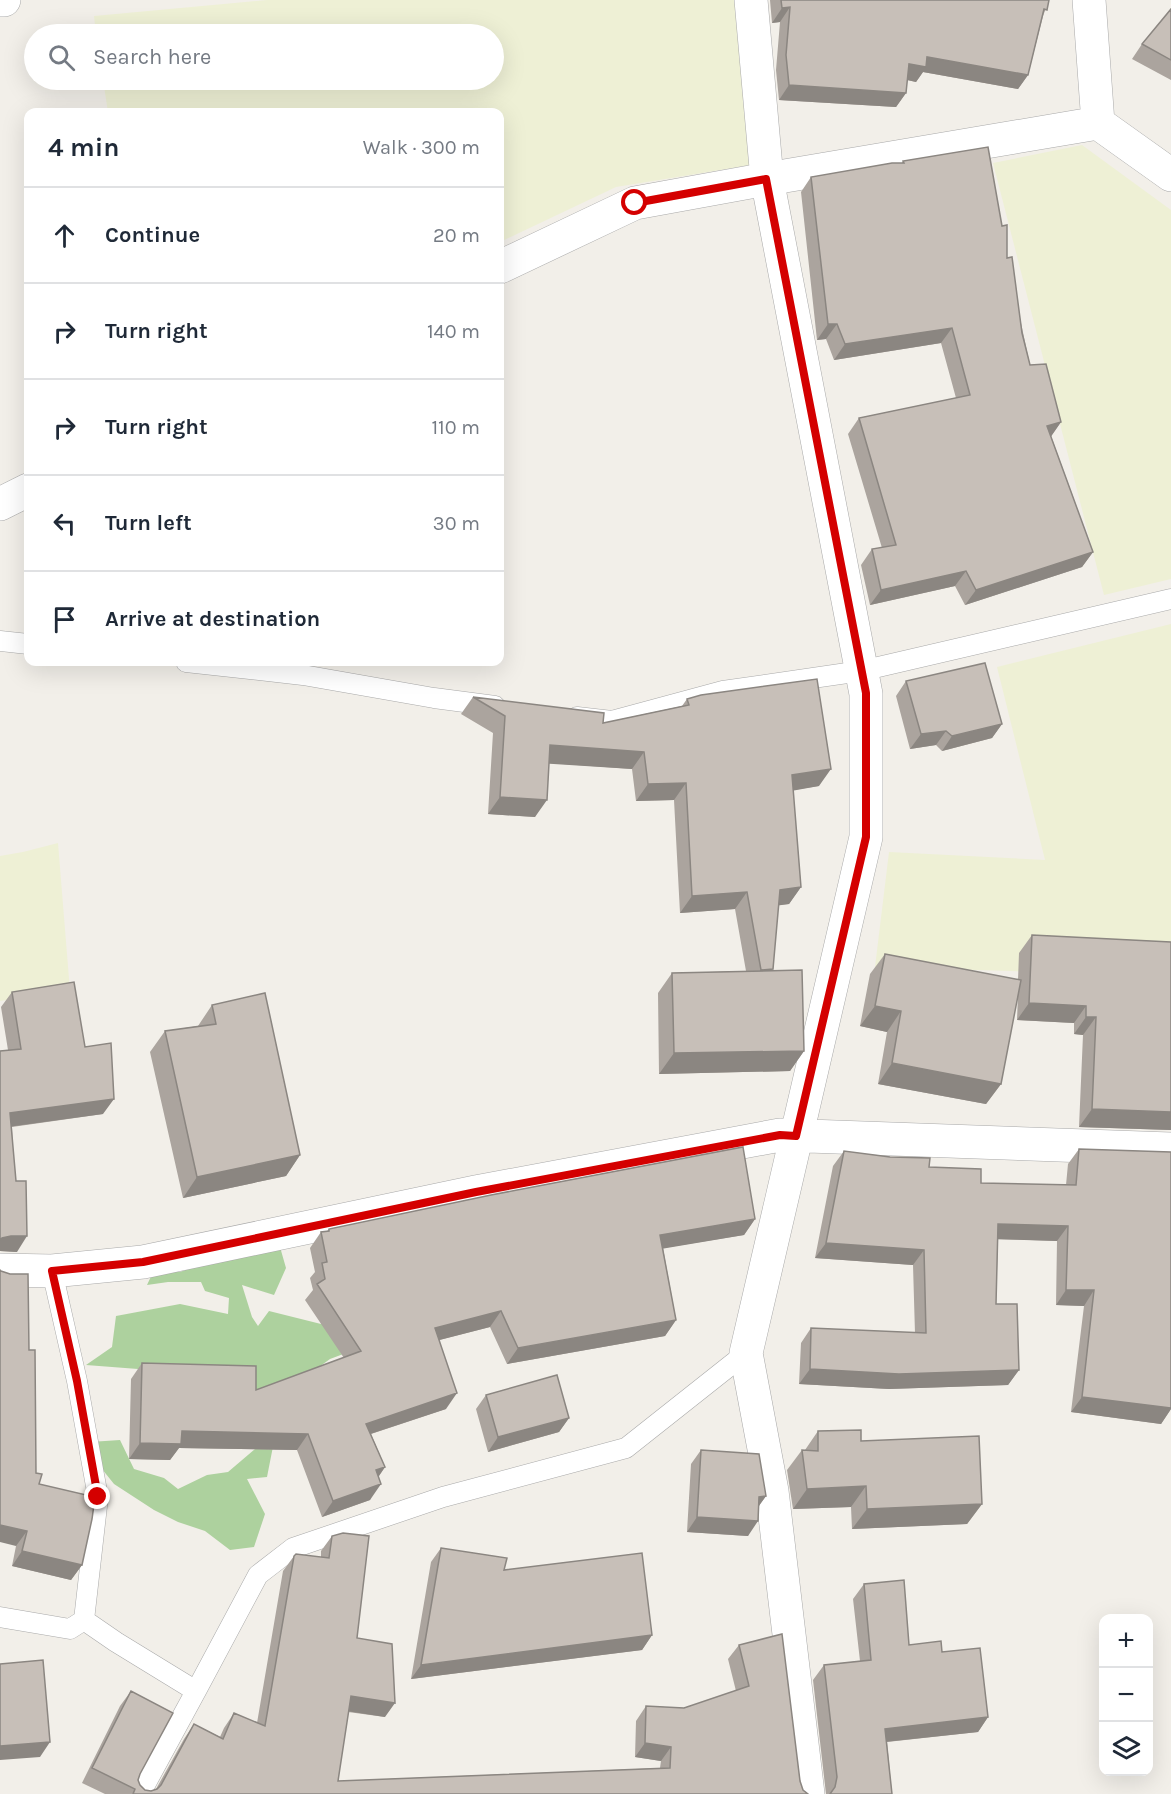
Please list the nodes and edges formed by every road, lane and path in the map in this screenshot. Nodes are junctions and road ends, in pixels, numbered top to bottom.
1 (751, 0) edge
2 (1089, 0) edge
3 (1098, 123) junction
4 (1171, 175) edge
5 (766, 179) junction
6 (504, 265) edge
7 (24, 492) edge
8 (0, 504) edge
9 (1171, 599) edge
10 (0, 641) edge
11 (24, 644) edge
12 (222, 666) edge
13 (861, 671) junction
14 (517, 709) edge
15 (565, 715) edge
16 (796, 1136) junction
17 (1171, 1149) edge
18 (0, 1270) edge
19 (52, 1271) junction
20 (746, 1353) junction
21 (0, 1617) edge
22 (84, 1620) junction
23 (196, 1691) junction
24 (140, 1794) edge
25 (808, 1794) edge

1 - 5 street
2 - 3 street
3 - 4 street
3 - 5 street
5 - 6 street
5 - 13 street
7 - 8 street
9 - 13 lane
10 - 11 lane
12 - 14 lane
13 - 15 lane
13 - 16 street
16 - 17 street
16 - 19 street
16 - 20 street
18 - 19 street
19 - 22 lane
20 - 23 lane
20 - 25 street
21 - 22 lane
22 - 23 lane
23 - 24 lane

